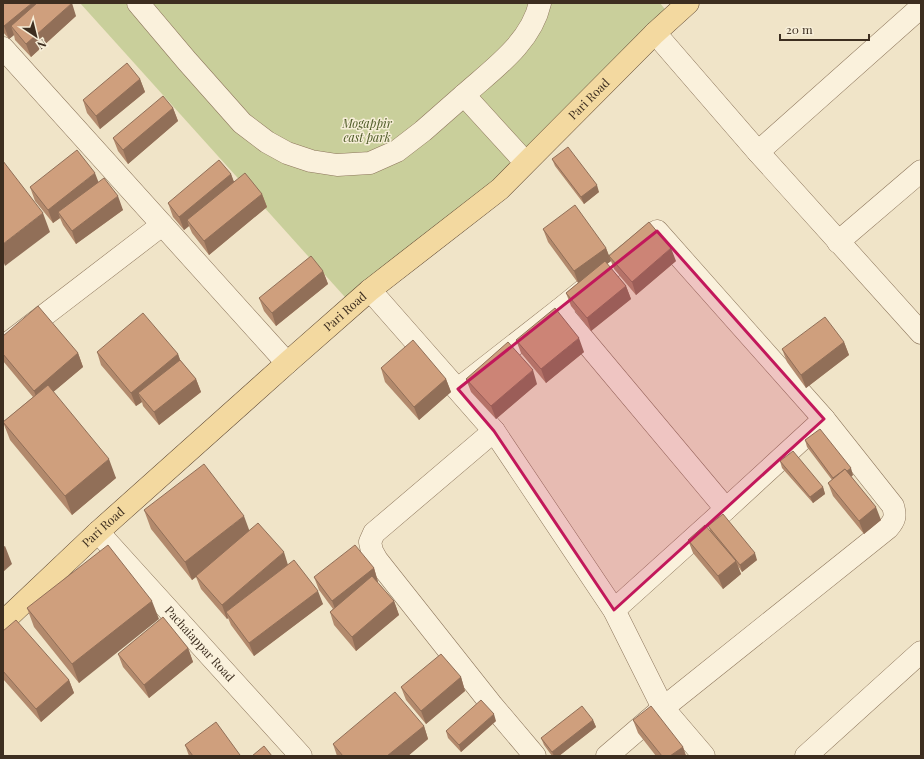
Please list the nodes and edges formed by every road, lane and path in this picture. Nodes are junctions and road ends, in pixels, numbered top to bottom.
1 (138, 3) edge
2 (540, 3) edge
3 (688, 3) edge
4 (921, 7) edge
5 (655, 33) junction
6 (3, 48) edge
7 (464, 95) junction
8 (758, 152) junction
9 (525, 162) junction
10 (921, 171) edge
11 (162, 225) junction
12 (838, 242) junction
13 (370, 290) junction
14 (559, 310) junction
15 (921, 333) edge
16 (3, 347) edge
17 (287, 362) junction
18 (458, 389) junction
19 (824, 419) junction
20 (494, 431) junction
21 (726, 509) junction
22 (98, 532) junction
23 (614, 610) junction
24 (3, 622) edge
25 (921, 652) edge
26 (663, 708) junction
27 (301, 756) edge
28 (535, 756) edge
29 (607, 756) edge
30 (704, 756) edge
31 (806, 756) edge

1 - 7 street
2 - 7 street
3 - 5 main road, Pari Road
4 - 8 street
5 - 8 street
5 - 9 main road, Pari Road
6 - 11 street
7 - 9 street
8 - 12 street
9 - 13 main road, Pari Road
10 - 12 street
11 - 16 street
11 - 17 street
12 - 15 street
13 - 17 main road, Pari Road
13 - 18 street
14 - 18 street
14 - 19 street
14 - 21 street
17 - 22 main road, Pari Road
18 - 20 street
19 - 21 street
19 - 26 street
20 - 23 street
20 - 28 street
21 - 23 street
22 - 24 main road, Pari Road
22 - 27 street, Pachaiappar Road
23 - 26 street
25 - 31 street
26 - 29 street
26 - 30 street

